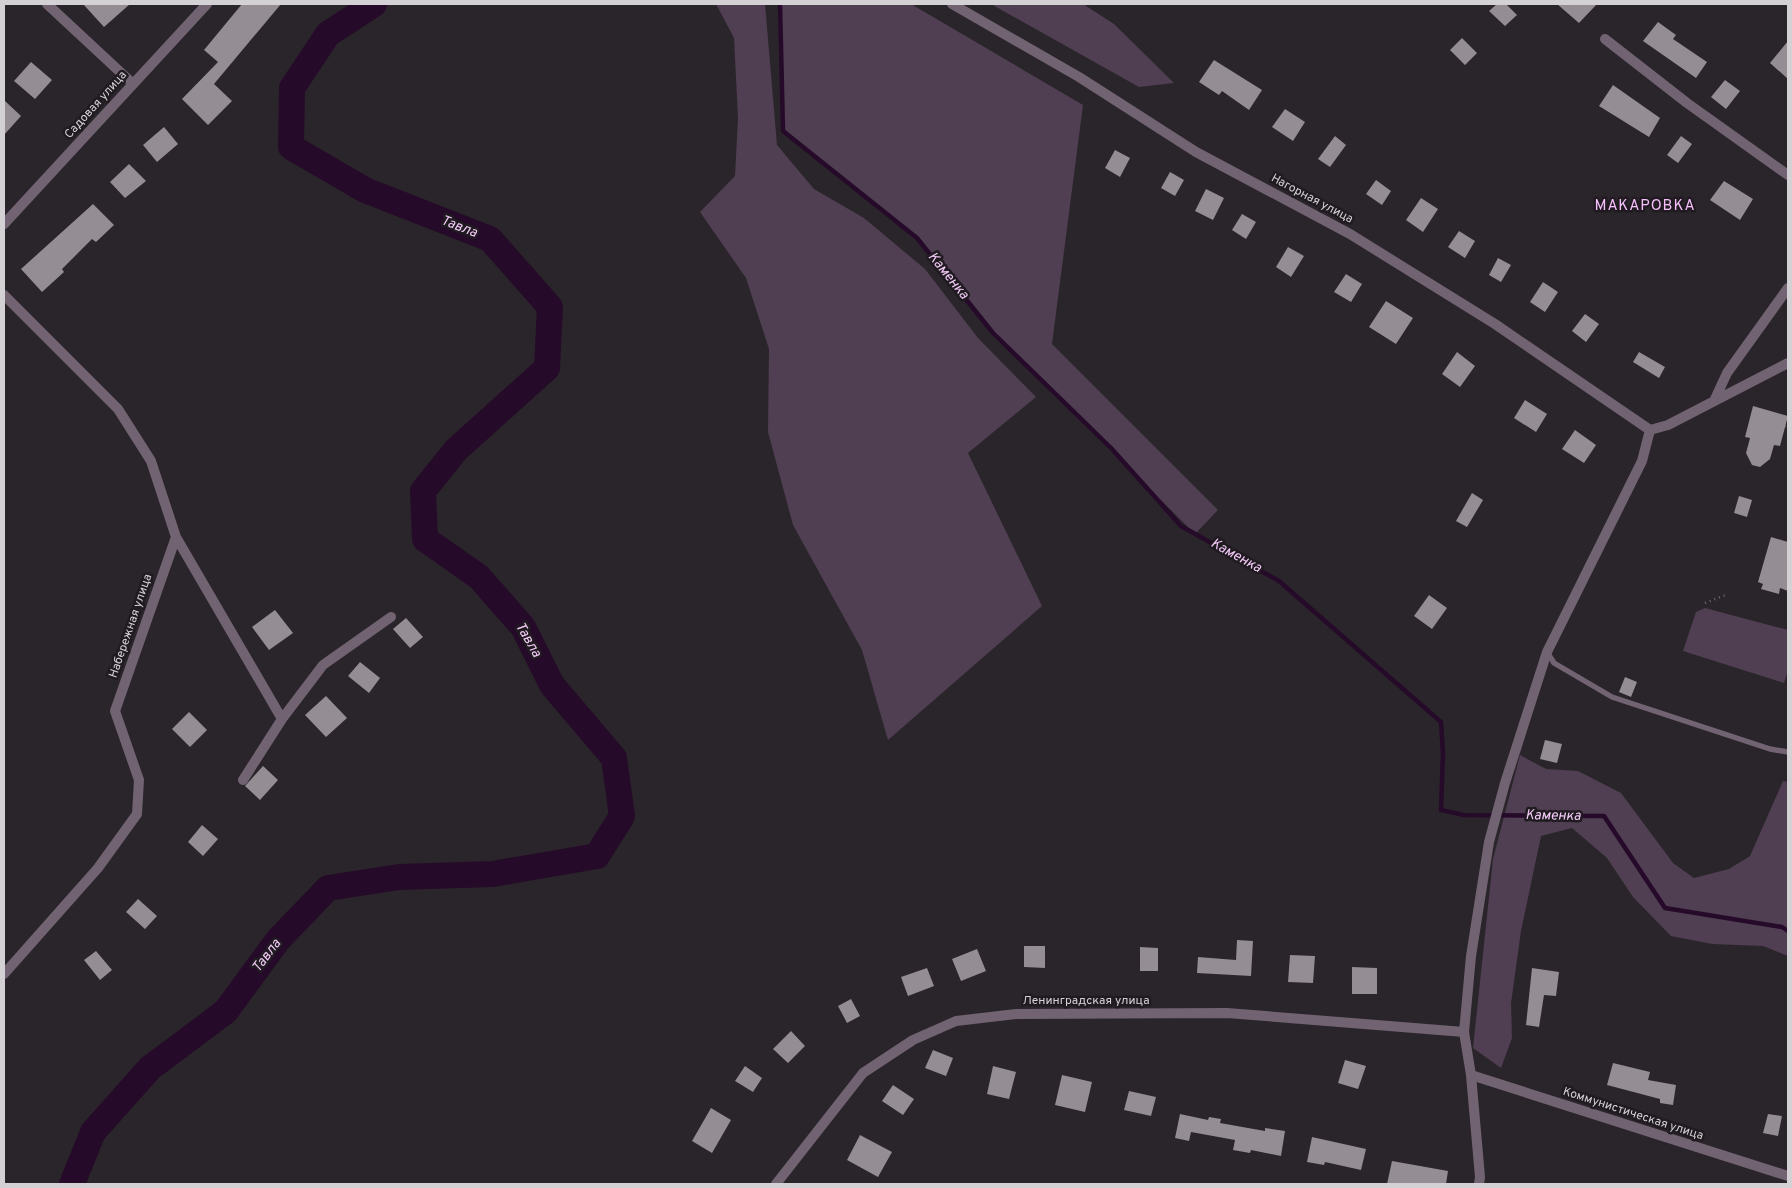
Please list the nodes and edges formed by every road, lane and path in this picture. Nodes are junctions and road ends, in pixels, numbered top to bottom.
1 (47, 4) edge
2 (207, 4) edge
3 (952, 4) edge
4 (1605, 39) dead end
5 (132, 83) junction
6 (1788, 175) edge
7 (4, 224) edge
8 (1788, 288) edge
9 (4, 295) edge
10 (1788, 363) edge
11 (1714, 401) junction
12 (1650, 430) junction
13 (176, 537) junction
14 (1728, 594) dead end
15 (1705, 603) dead end
16 (391, 617) dead end
17 (1547, 652) junction
18 (282, 719) junction
19 (1788, 752) edge
20 (243, 780) dead end
21 (4, 974) edge
22 (1464, 1032) junction
23 (1471, 1075) junction
24 (1788, 1176) edge
25 (776, 1184) edge
26 (1479, 1184) edge

1 - 5 street
2 - 5 street, Садовая улица
3 - 12 street, Нагорная улица
4 - 6 street
5 - 7 street, Садовая улица
8 - 11 street
9 - 13 street
10 - 11 street
11 - 12 street
12 - 17 street
13 - 18 street
13 - 21 street, Набережная улица
14 - 15 path
16 - 18 street
17 - 19 lane
17 - 22 street
18 - 20 street
22 - 23 street
22 - 25 street, Ленинградская улица
23 - 24 street, Коммунистическая улица
23 - 26 street

